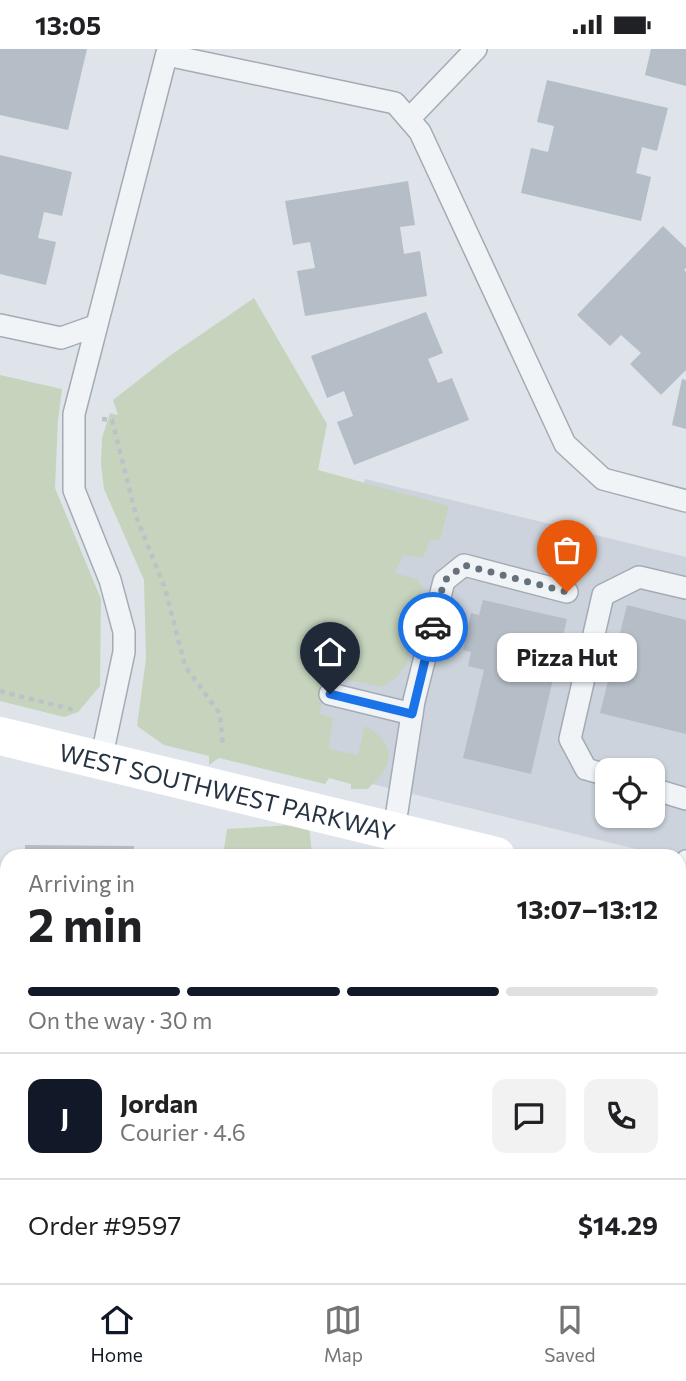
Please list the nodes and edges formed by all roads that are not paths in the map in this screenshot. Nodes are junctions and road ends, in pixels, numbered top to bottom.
1 (476, 49) edge
2 (168, 52) edge
3 (408, 119) junction
4 (0, 325) edge
5 (96, 326) junction
6 (686, 501) edge
7 (686, 588) edge
8 (567, 592) dead end
9 (330, 694) dead end
10 (412, 714) junction
11 (0, 736) edge
12 (101, 760) junction
13 (595, 772) edge
14 (665, 793) edge
15 (686, 799) edge
16 (394, 831) junction
17 (467, 849) edge

1 - 3 lane
2 - 3 lane
2 - 5 lane
3 - 6 lane
4 - 5 lane
5 - 12 lane
7 - 13 lane
8 - 10 lane
9 - 10 lane
10 - 16 lane
11 - 12 street, WEST SOUTHWEST PARKWAY
12 - 16 street, WEST SOUTHWEST PARKWAY
14 - 15 lane
16 - 17 street, WEST SOUTHWEST PARKWAY

